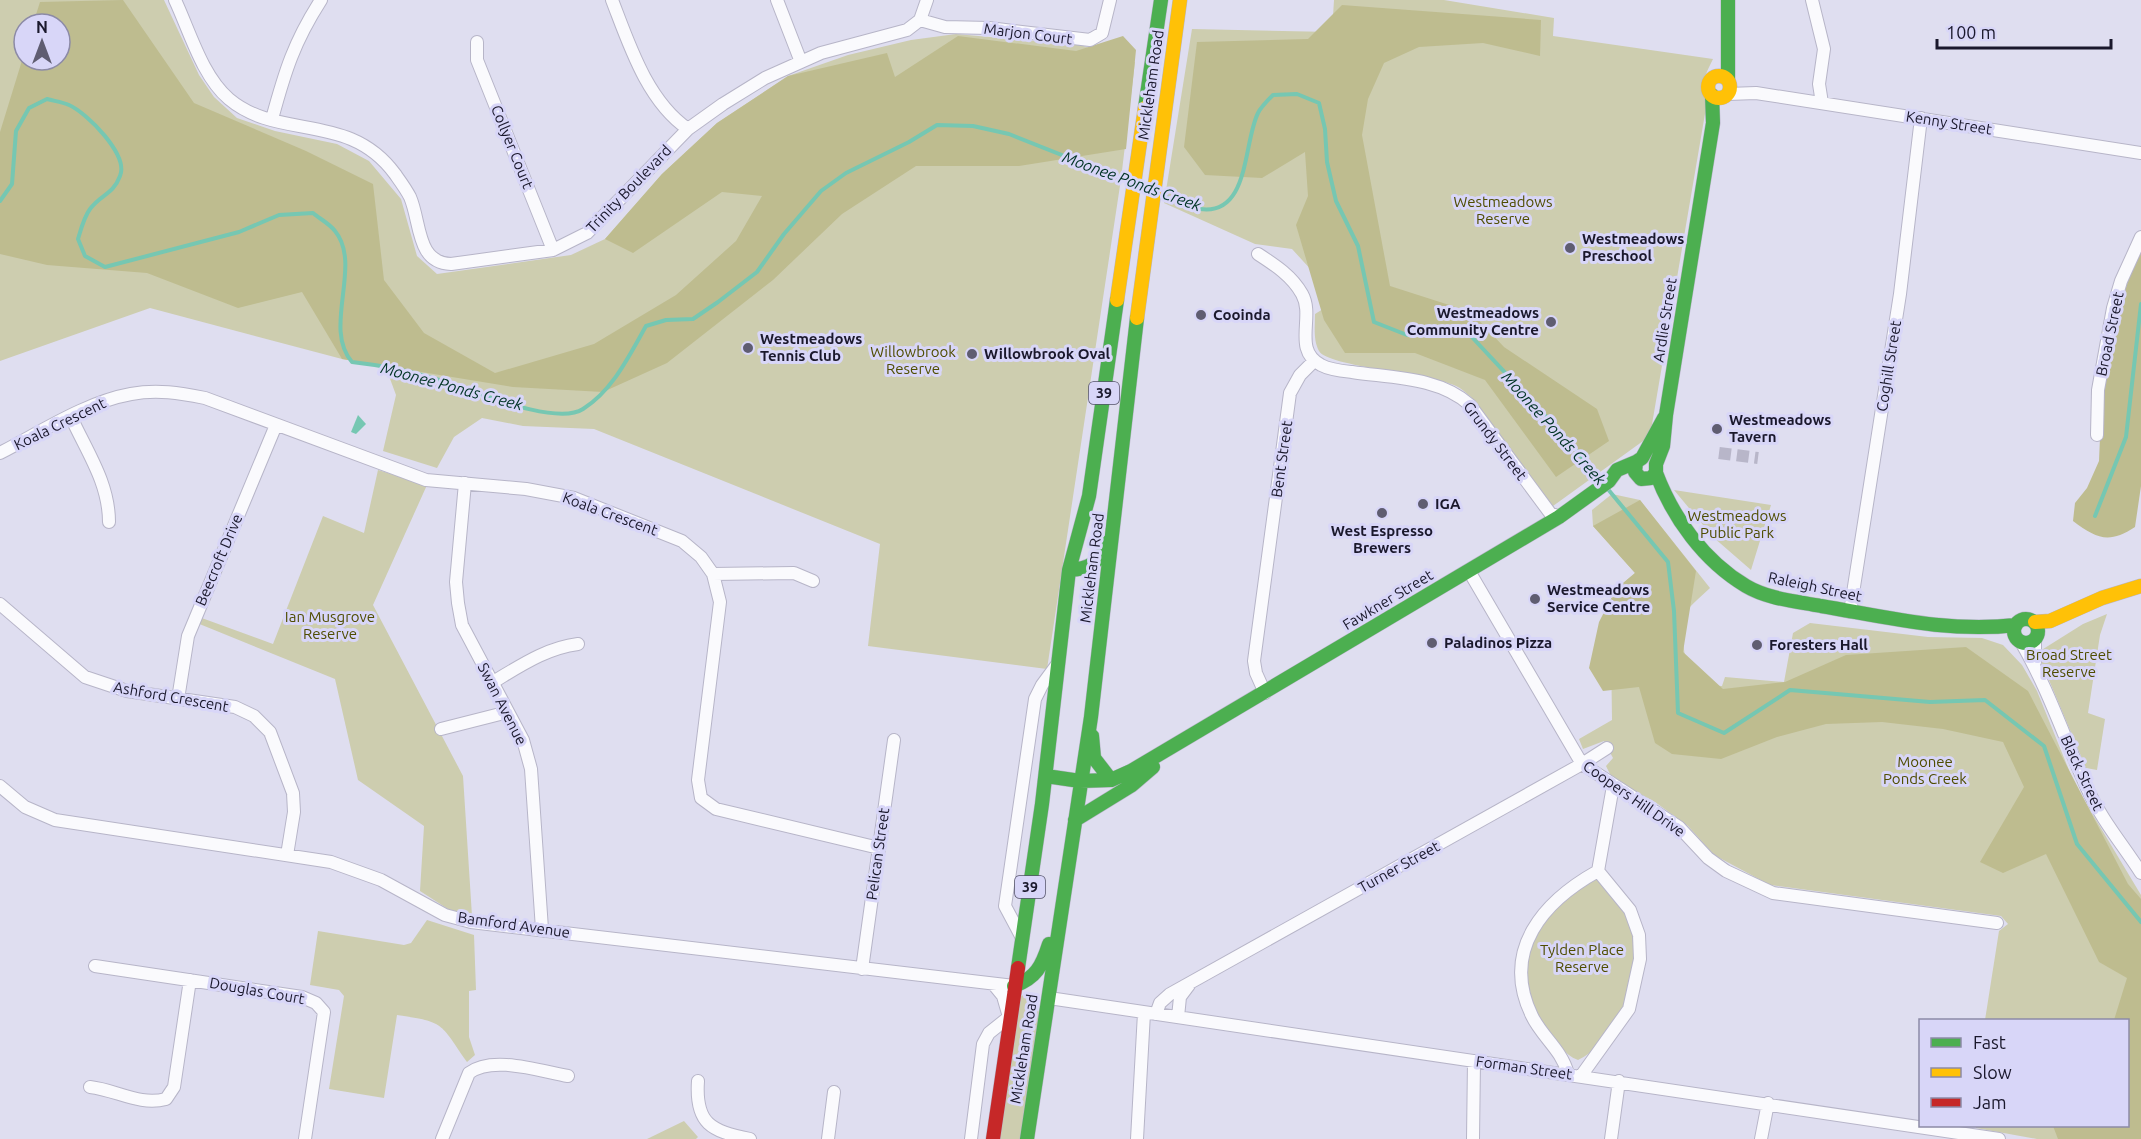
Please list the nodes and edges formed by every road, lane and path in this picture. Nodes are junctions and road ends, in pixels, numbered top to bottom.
1 (175, 0) edge
2 (321, 0) edge
3 (612, 0) edge
4 (777, 0) edge
5 (927, 0) edge
6 (1110, 0) edge
7 (1159, 0) edge
8 (1180, 0) edge
9 (1728, 0) edge
10 (1812, 0) edge
11 (920, 20) junction
12 (477, 42) dead end
13 (801, 62) junction
14 (1819, 84) junction
15 (1723, 87) junction
16 (1806, 101) junction
17 (1822, 103) junction
18 (1921, 118) junction
19 (272, 119) junction
20 (688, 129) junction
21 (2141, 153) edge
22 (2141, 237) edge
23 (553, 250) junction
24 (1258, 254) dead end
25 (1132, 358) junction
26 (1314, 361) junction
27 (1108, 367) junction
28 (1666, 415) junction
29 (71, 417) junction
30 (276, 425) junction
31 (2097, 435) dead end
32 (0, 453) edge
33 (1639, 469) junction
34 (1656, 469) junction
35 (465, 483) junction
36 (1672, 509) junction
37 (1559, 517) junction
38 (109, 522) dead end
39 (1114, 529) junction
40 (1069, 570) junction
41 (1469, 571) junction
42 (713, 574) junction
43 (813, 581) dead end
44 (2141, 586) edge
45 (1106, 596) junction
46 (0, 604) edge
47 (1850, 612) junction
48 (2064, 616) junction
49 (2035, 622) junction
50 (2016, 625) junction
51 (1985, 627) junction
52 (2028, 640) junction
53 (578, 644) dead end
54 (1056, 666) junction
55 (493, 682) junction
56 (1265, 693) junction
57 (178, 699) junction
58 (508, 712) junction
59 (1091, 717) junction
60 (441, 729) dead end
61 (894, 740) dead end
62 (1181, 742) junction
63 (1607, 748) dead end
64 (1582, 764) junction
65 (1111, 780) junction
66 (1045, 782) junction
67 (0, 786) edge
68 (1613, 786) junction
69 (1080, 787) junction
70 (1116, 794) junction
71 (1075, 820) junction
72 (879, 848) junction
73 (287, 855) junction
74 (1598, 871) junction
75 (2141, 873) edge
76 (1062, 906) junction
77 (1997, 923) dead end
78 (543, 929) junction
79 (1022, 937) junction
80 (95, 966) dead end
81 (862, 969) junction
82 (190, 980) junction
83 (1190, 984) junction
84 (994, 985) junction
85 (1014, 986) junction
86 (1039, 996) junction
87 (1150, 1013) junction
88 (1010, 1017) junction
89 (1178, 1017) junction
90 (1474, 1061) junction
91 (1575, 1075) junction
92 (568, 1076) dead end
93 (698, 1081) dead end
94 (1619, 1081) junction
95 (90, 1087) dead end
96 (834, 1092) dead end
97 (1768, 1103) junction
98 (1923, 1134) edge
99 (305, 1139) edge
100 (442, 1139) edge
101 (750, 1139) edge
102 (828, 1139) edge
103 (970, 1139) edge
104 (993, 1139) edge
105 (1027, 1139) edge
106 (1137, 1139) edge
107 (1473, 1139) edge
108 (1611, 1139) edge
109 (1761, 1139) edge
110 (1999, 1139) edge

1 - 19 street, Trinity Boulevard
2 - 19 street
3 - 20 street
4 - 13 street
5 - 11 street
6 - 11 street, Marjon Court
7 - 27 main road, Mickleham Road / 39
8 - 25 main road, Mickleham Road / 39
9 - 15 main road, Ardlie Street
10 - 14 street
11 - 13 street, Trinity Boulevard
12 - 23 street, Collyer Court
13 - 20 street, Trinity Boulevard
14 - 16 street
14 - 17 street
15 - 16 street, Kenny Street
15 - 28 main road, Ardlie Street
16 - 17 street, Kenny Street
17 - 18 street, Kenny Street
18 - 21 street, Kenny Street
18 - 47 street, Coghill Street
19 - 23 street, Trinity Boulevard
20 - 23 street, Trinity Boulevard
22 - 31 street, Broad Street
24 - 26 street
25 - 27 main road
25 - 39 main road, Mickleham Road / 39
26 - 37 street, Grundy Street
26 - 56 street, Bent Street
27 - 40 main road, Mickleham Road / 39
28 - 33 main road, Ardlie Street
28 - 34 main road, Ardlie Street
29 - 30 street, Koala Crescent
29 - 32 street, Koala Crescent
29 - 38 street
30 - 35 street, Koala Crescent
30 - 57 street, Beecroft Drive
33 - 34 main road
33 - 34 main road, Fawkner Street
33 - 36 main road, Raleigh Street
33 - 37 main road, Fawkner Street
34 - 36 main road, Raleigh Street
35 - 42 street, Koala Crescent
35 - 55 street, Swan Avenue
36 - 47 main road, Raleigh Street
37 - 41 main road, Fawkner Street
39 - 40 main road
39 - 45 main road, Mickleham Road / 39
40 - 45 main road
40 - 54 main road, Mickleham Road / 39
41 - 56 main road, Fawkner Street
41 - 64 street, Coopers Hill Drive
42 - 43 street
42 - 72 street, Koala Crescent
44 - 48 main road
45 - 59 main road, Mickleham Road / 39
46 - 57 street, Ashford Crescent
47 - 51 main road, Raleigh Street
48 - 49 main road
48 - 52 main road
49 - 50 main road
49 - 52 main road
50 - 51 main road, Raleigh Street
50 - 52 main road
51 - 52 main road, Raleigh Street
52 - 75 street, Black Street
53 - 55 street
54 - 66 main road, Mickleham Road / 39
54 - 79 street, Mickleham Road
55 - 58 street, Swan Avenue
56 - 62 main road, Fawkner Street
57 - 73 street, Ashford Crescent
58 - 60 street
58 - 78 street, Swan Avenue
59 - 65 main road
59 - 69 main road, Mickleham Road / 39
61 - 72 street, Pelican Street
62 - 65 main road, Fawkner Street
62 - 70 main road, Fawkner Street
63 - 64 street, Turner Street
64 - 68 street, Coopers Hill Drive
64 - 83 street, Turner Street
65 - 69 main road, Fawkner Street
66 - 69 main road
66 - 79 main road, Mickleham Road / 39
67 - 73 street, Bamford Avenue
68 - 74 street
68 - 77 street, Coopers Hill Drive
69 - 70 main road
69 - 71 main road, Mickleham Road / 39
70 - 71 main road, Fawkner Street
71 - 76 main road, Mickleham Road / 39
72 - 81 street, Pelican Street
73 - 78 street, Bamford Avenue
74 - 91 street
74 - 91 street
76 - 85 main road
76 - 86 main road, Mickleham Road / 39
78 - 81 street, Bamford Avenue
79 - 85 main road, Mickleham Road / 39
80 - 82 street, Douglas Court
81 - 84 street, Bamford Avenue
82 - 95 street
82 - 99 street, Douglas Court
83 - 87 street, Turner Street
83 - 89 street
84 - 85 street, Bamford Avenue
84 - 88 street
85 - 86 main road
85 - 88 main road, Mickleham Road / 39
86 - 87 street, Forman Street
86 - 105 main road, Mickleham Road
87 - 89 street, Forman Street
87 - 106 street
88 - 103 street, Mickleham Road
88 - 104 main road, Mickleham Road / 39
89 - 90 street, Forman Street
90 - 91 street, Forman Street
90 - 107 street
91 - 94 street, Forman Street
92 - 100 street
93 - 101 street
94 - 97 street, Forman Street
94 - 108 street
96 - 102 street
97 - 98 street, Forman Street
97 - 109 street
98 - 110 street, Forman Street

